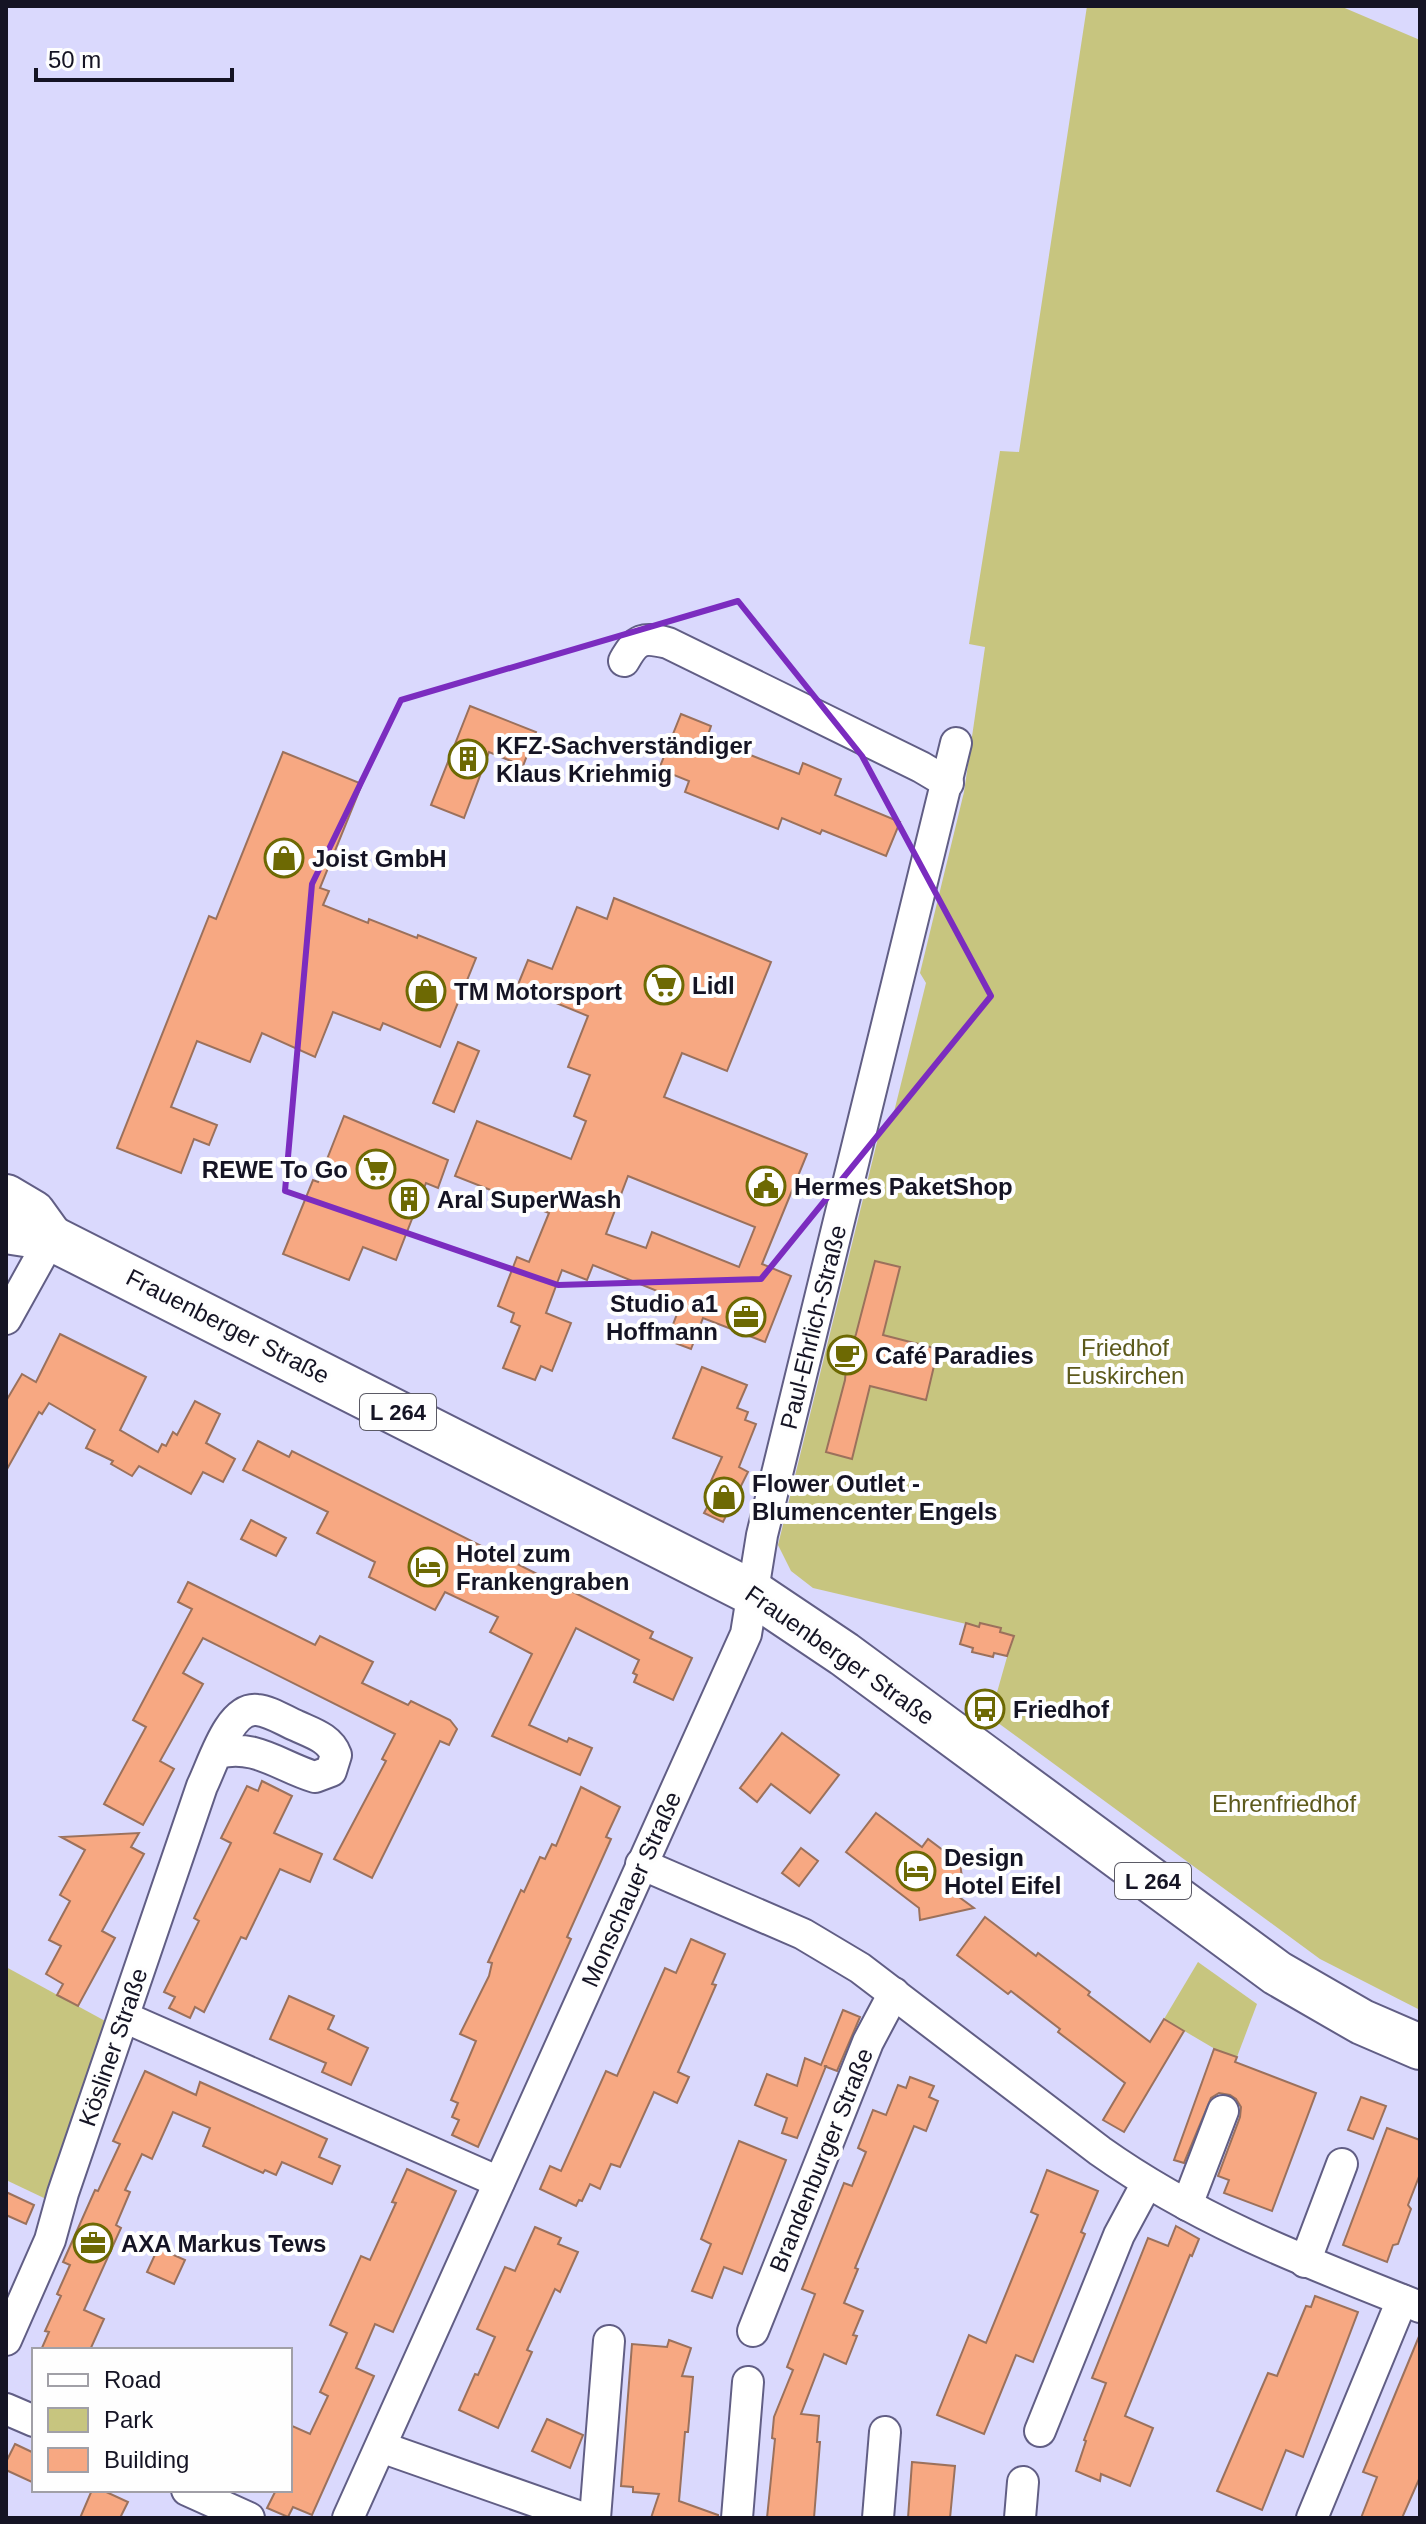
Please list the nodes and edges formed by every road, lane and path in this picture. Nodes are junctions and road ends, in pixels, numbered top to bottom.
1 (624, 661) dead end
2 (956, 743) dead end
3 (948, 783) junction
4 (6, 1197) edge
5 (6, 1231) edge
6 (51, 1238) junction
7 (6, 1319) edge
8 (753, 1593) junction
9 (218, 1753) dead end
10 (641, 1864) junction
11 (894, 1993) junction
12 (124, 2017) junction
13 (1420, 2047) edge
14 (1223, 2111) dead end
15 (1342, 2164) dead end
16 (499, 2182) junction
17 (1147, 2183) junction
18 (1187, 2205) junction
19 (1305, 2262) junction
20 (1411, 2303) edge
21 (753, 2331) dead end
22 (6, 2340) edge
23 (609, 2341) dead end
24 (748, 2382) dead end
25 (6, 2409) edge
26 (32, 2420) edge
27 (1040, 2431) dead end
28 (885, 2432) dead end
29 (381, 2447) junction
30 (1023, 2482) dead end
31 (191, 2492) edge
32 (249, 2518) edge
33 (348, 2518) edge
34 (583, 2518) edge
35 (595, 2518) edge
36 (737, 2518) edge
37 (878, 2518) edge
38 (1020, 2518) edge
39 (1312, 2518) edge

1 - 3 street
2 - 3 street, Paul-Ehrlich-Straße
3 - 8 street, Paul-Ehrlich-Straße
4 - 6 main road, Frauenberger Straße / L 264
5 - 6 main road, Frauenberger Straße / L 264
6 - 7 street
6 - 8 main road, Frauenberger Straße / L 264
8 - 10 street, Monschauer Straße
8 - 13 main road, Frauenberger Straße / L 264
9 - 12 street, Kösliner Straße
10 - 11 street
10 - 16 street, Monschauer Straße
11 - 17 street
11 - 21 street, Brandenburger Straße
12 - 16 street
12 - 22 street, Kösliner Straße
14 - 18 street
15 - 19 street
16 - 29 street, Monschauer Straße
17 - 18 street
17 - 27 street
18 - 19 street
19 - 20 street
20 - 39 street
23 - 35 street
24 - 36 street
25 - 26 street
28 - 37 street
29 - 33 street, Monschauer Straße
29 - 34 street
30 - 38 street
31 - 32 street

